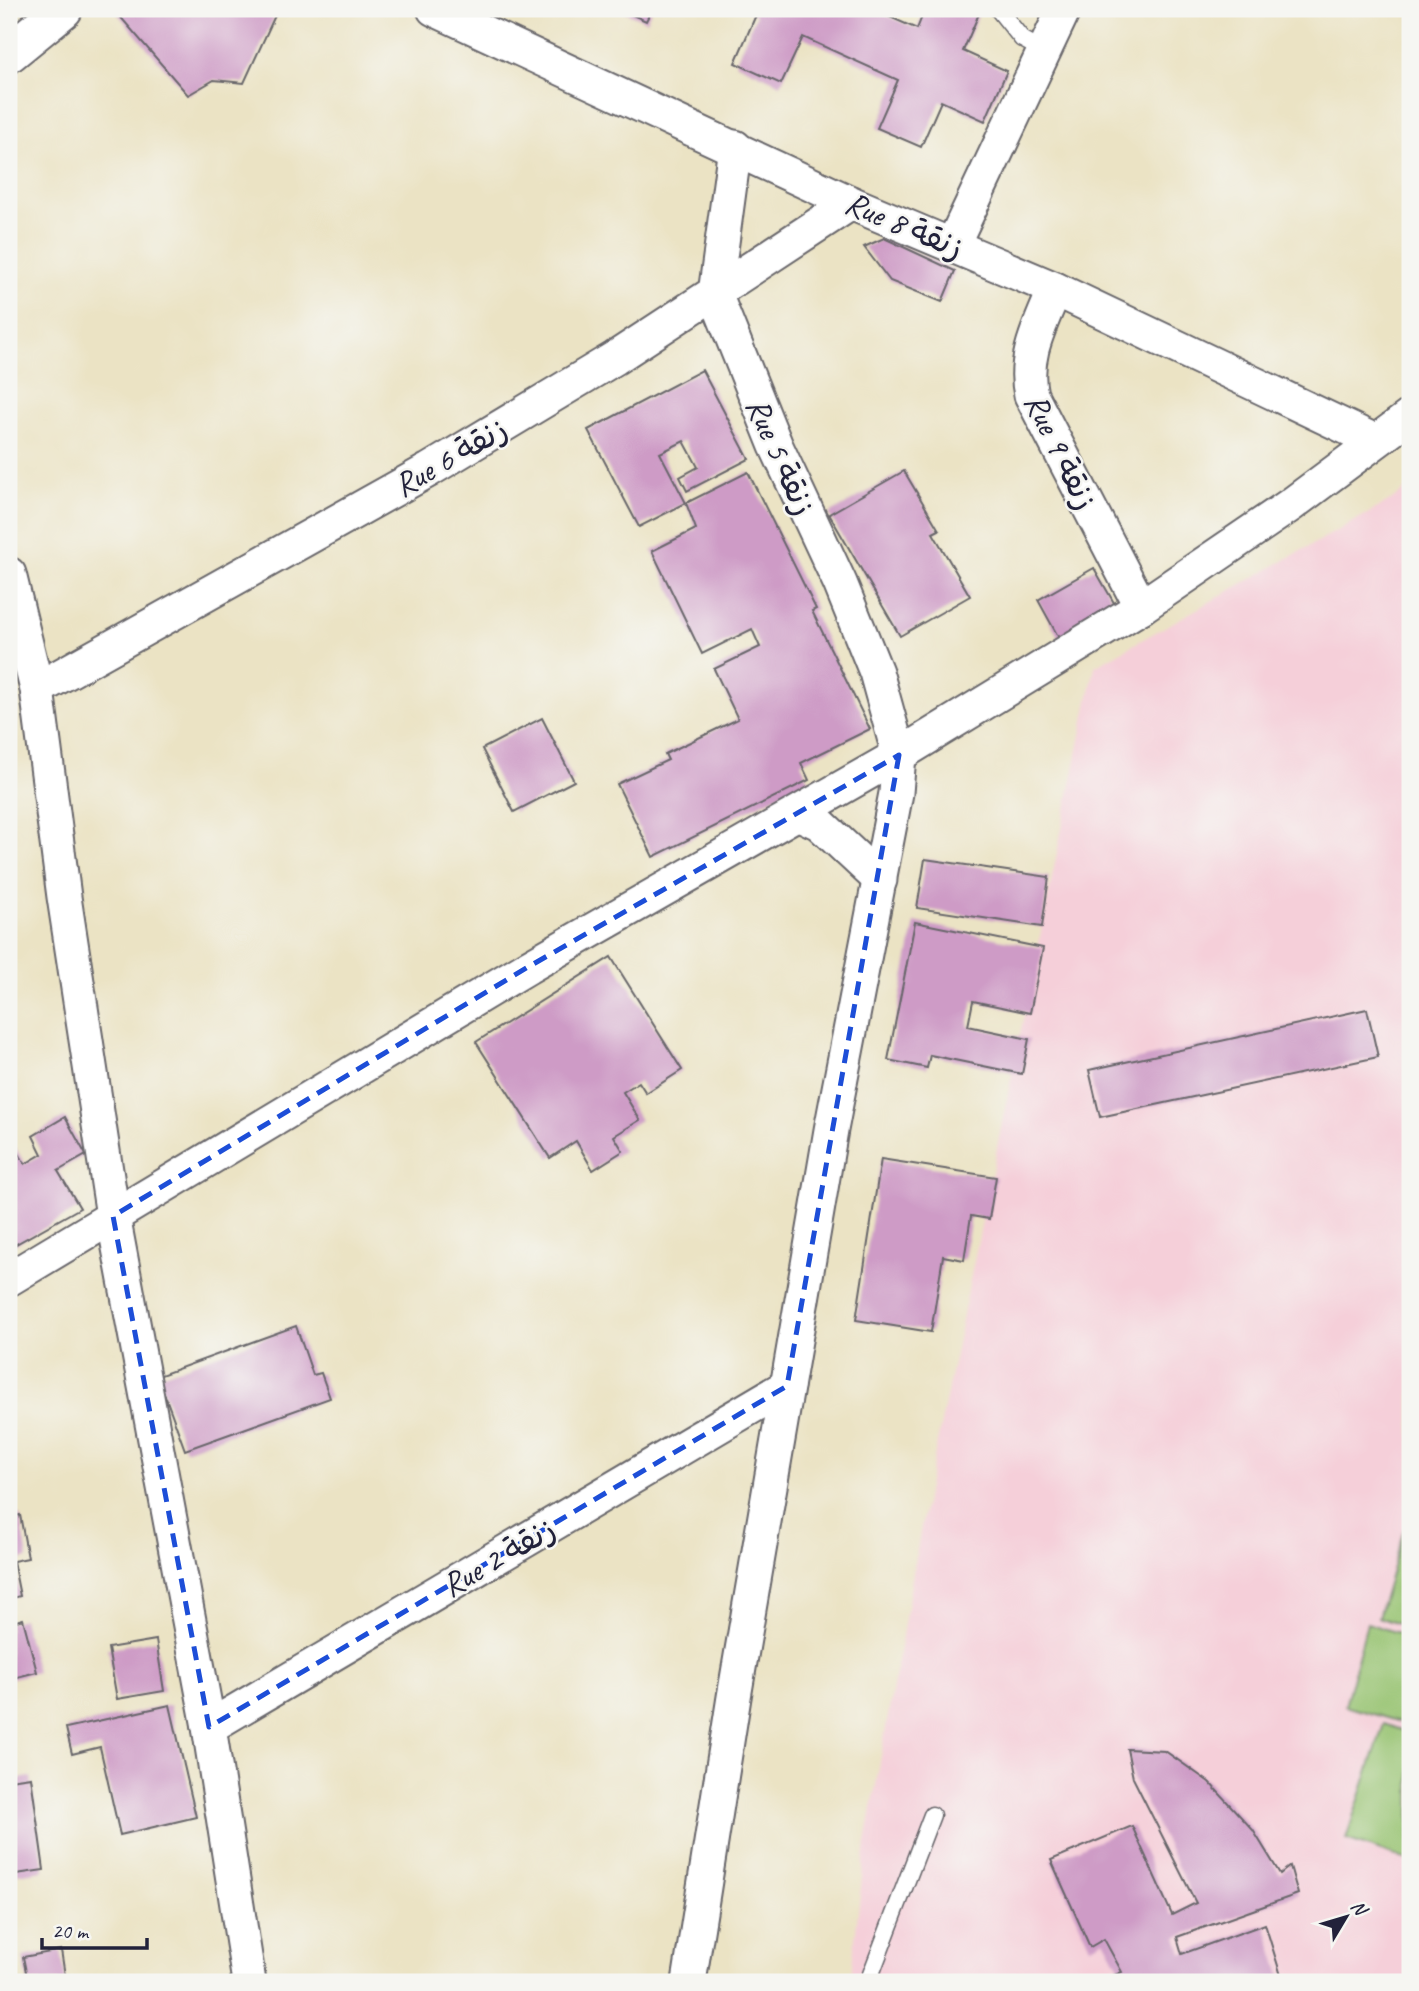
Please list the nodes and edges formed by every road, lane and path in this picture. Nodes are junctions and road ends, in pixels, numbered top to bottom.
1 (62, 9) edge
2 (434, 9) edge
3 (998, 9) edge
4 (1064, 9) edge
5 (1044, 51) junction
6 (9, 53) edge
7 (735, 148) junction
8 (850, 203) junction
9 (953, 244) junction
10 (1055, 289) junction
11 (715, 293) junction
12 (1410, 416) edge
13 (1375, 441) junction
14 (9, 574) edge
15 (1140, 607) junction
16 (37, 689) junction
17 (899, 755) junction
18 (800, 814) junction
19 (880, 880) junction
20 (113, 1216) junction
21 (9, 1279) edge
22 (787, 1386) junction
23 (209, 1727) junction
24 (932, 1815) dead end
25 (249, 1982) edge
26 (689, 1982) edge
27 (868, 1982) edge

1 - 6 main road
2 - 7 street, Rue 8 زنقة
3 - 5 lane
4 - 5 street
5 - 9 street
7 - 8 street, Rue 8 زنقة
7 - 11 street, Rue 5 زنقة
8 - 9 street, Rue 8 زنقة
8 - 11 street, Rue 6 زنقة
9 - 10 street, Rue 8 زنقة
10 - 13 street, Rue 8 زنقة
10 - 15 street, Rue 9 زنقة
11 - 16 street, Rue 6 زنقة
11 - 17 street, Rue 5 زنقة
12 - 13 street
13 - 15 street
14 - 16 street
15 - 17 street
16 - 20 street
17 - 18 street
17 - 19 street
18 - 19 street
18 - 20 street
19 - 22 street
20 - 21 street
20 - 23 street
22 - 23 street, Rue 2 زنقة
22 - 26 street
23 - 25 street
24 - 27 lane

